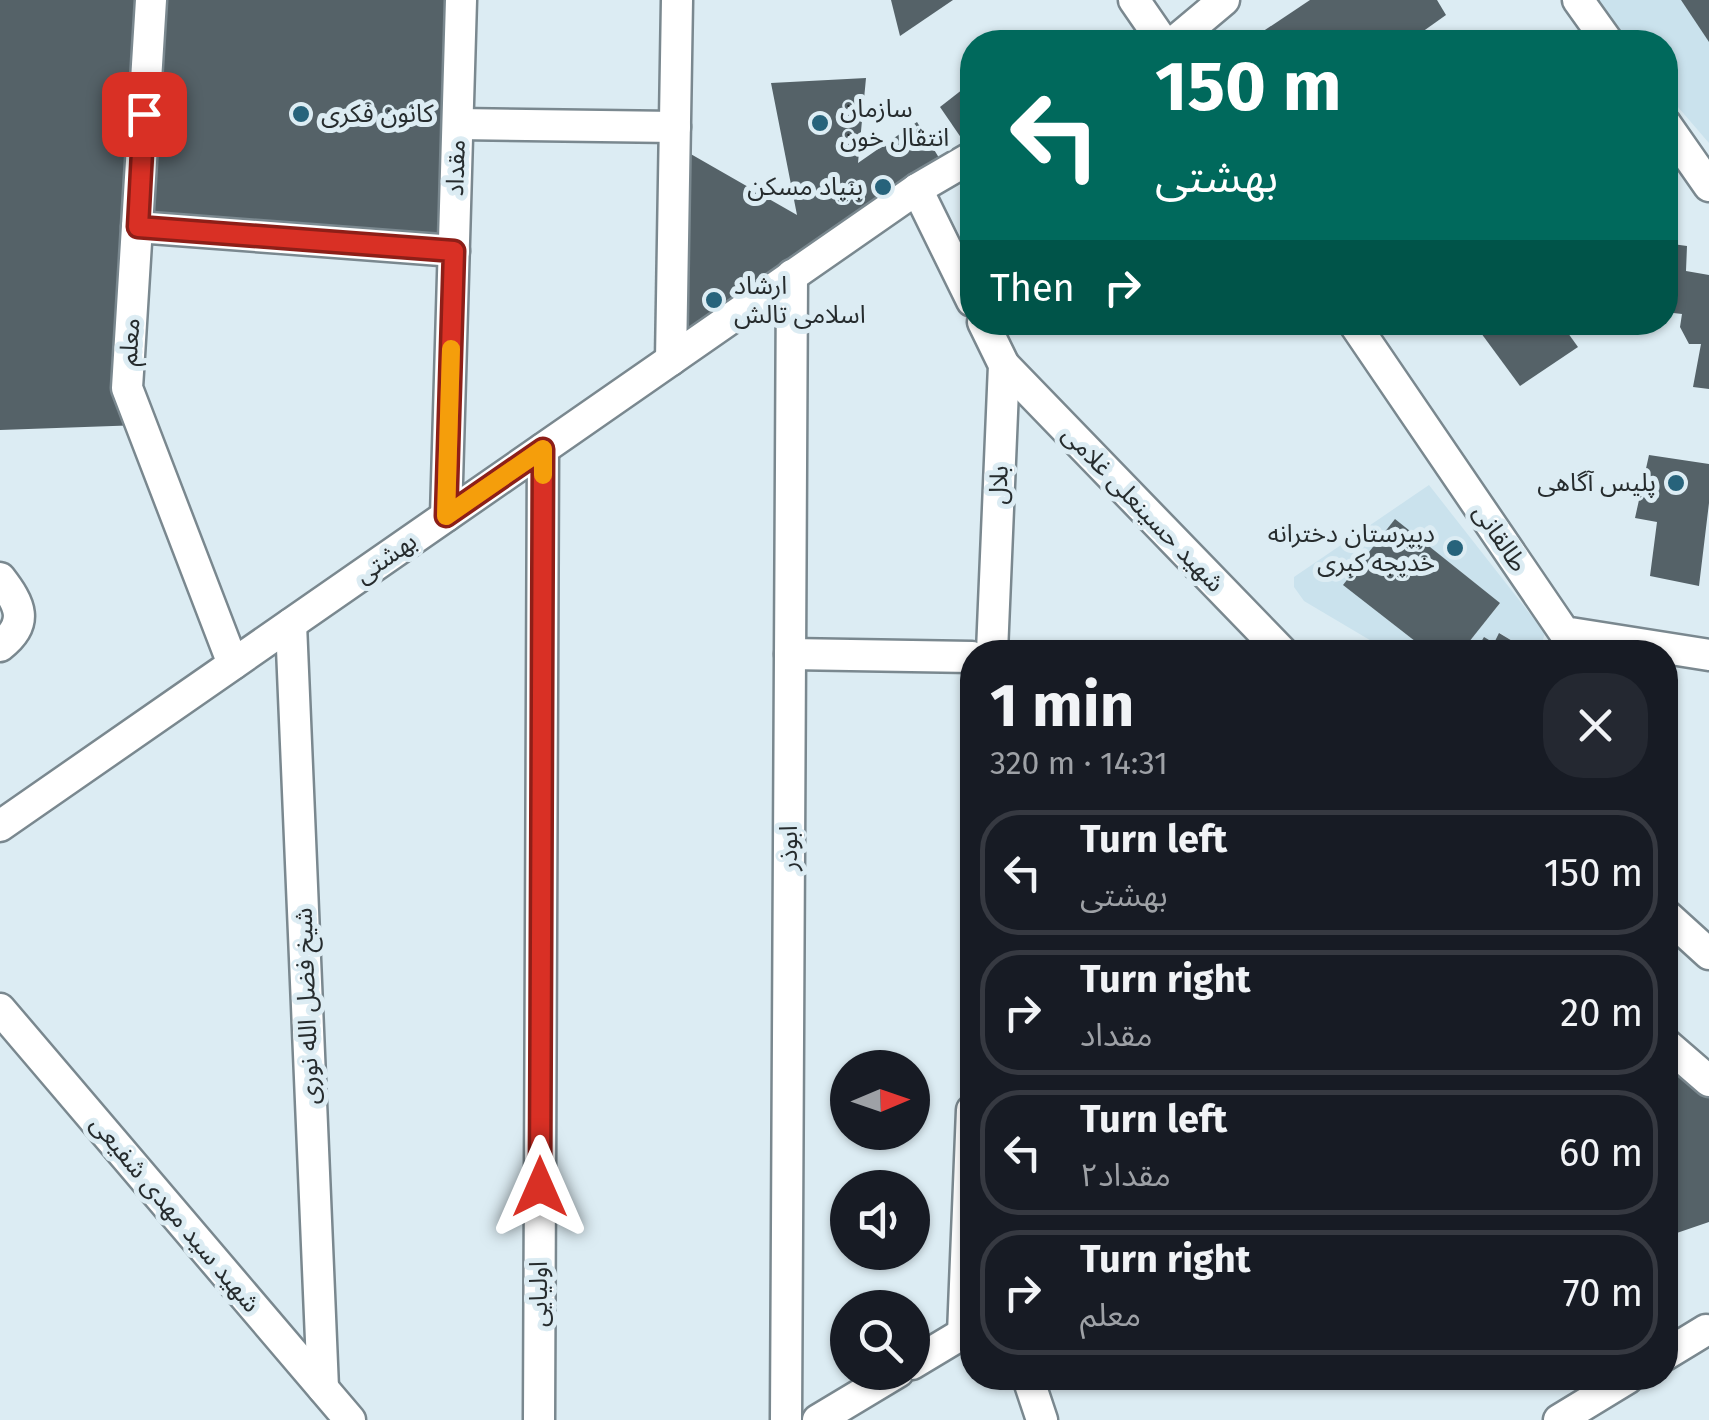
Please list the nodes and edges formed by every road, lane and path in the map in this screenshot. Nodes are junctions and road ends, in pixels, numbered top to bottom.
1 (151, 0) edge
2 (461, 0) edge
3 (677, 0) edge
4 (1134, 0) edge
5 (1224, 0) edge
6 (1578, 0) edge
7 (1155, 30) edge
8 (1188, 30) edge
9 (1599, 30) edge
10 (458, 124) junction
11 (675, 127) junction
12 (1678, 142) edge
13 (960, 165) edge
14 (1709, 186) edge
15 (917, 189) junction
16 (138, 227) junction
17 (454, 251) junction
18 (792, 275) junction
19 (960, 277) edge
20 (989, 335) edge
21 (1363, 335) edge
22 (671, 360) junction
23 (1004, 365) junction
24 (543, 449) junction
25 (446, 516) junction
26 (0, 578) edge
27 (290, 624) junction
28 (993, 640) edge
29 (1270, 640) edge
30 (1614, 640) edge
31 (0, 646) edge
32 (1678, 650) edge
33 (790, 654) junction
34 (1709, 655) edge
35 (960, 657) edge
36 (233, 664) junction
37 (0, 826) edge
38 (1678, 926) edge
39 (1709, 954) edge
40 (0, 1008) edge
41 (1678, 1051) edge
42 (1703, 1065) edge
43 (1706, 1330) dead end
44 (960, 1336) edge
45 (1678, 1347) edge
46 (930, 1353) edge
47 (322, 1388) junction
48 (868, 1390) edge
49 (1032, 1390) edge
50 (1608, 1390) edge
51 (350, 1420) edge
52 (539, 1420) edge
53 (786, 1420) edge
54 (818, 1420) edge
55 (1042, 1420) edge
56 (1559, 1420) edge

1 - 16 street, معلم
2 - 10 street, مقداد
3 - 11 street
4 - 7 street
5 - 8 street
6 - 9 street
10 - 11 street
10 - 17 street, مقداد
11 - 22 street
12 - 14 street
13 - 15 street, بهشتی
15 - 18 street, بهشتی
15 - 19 street
16 - 17 street
16 - 36 street, معلم
17 - 25 street, مقداد
18 - 22 street, بهشتی
18 - 33 street, ابوذر
20 - 23 street, بلال
21 - 30 street, طالقانی
22 - 24 street, بهشتی
23 - 28 street, بلال
23 - 29 street, شهید حسینعلی غلامی
24 - 25 street, بهشتی
24 - 52 street, اولیایی
25 - 27 street, بهشتی
26 - 31 street
27 - 36 street, بهشتی
27 - 47 street, شیخ فضل الله نوری
32 - 34 street, طالقانی
33 - 35 street
33 - 53 street, ابوذر
36 - 37 street, بهشتی
38 - 39 street
40 - 47 street, شهید سید مهدی شفیعی
41 - 42 street
43 - 45 street
44 - 46 street
47 - 51 street, شهید سید مهدی شفیعی
48 - 54 street
49 - 55 street
50 - 56 street

